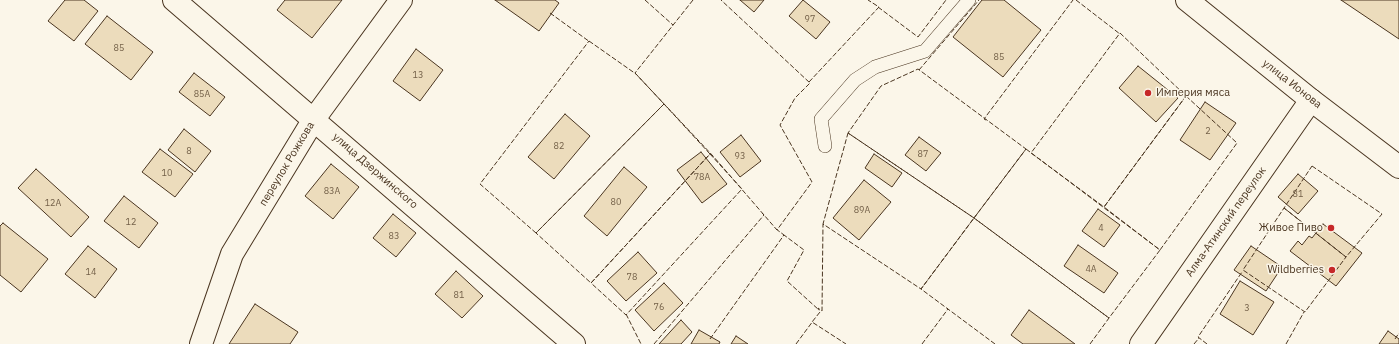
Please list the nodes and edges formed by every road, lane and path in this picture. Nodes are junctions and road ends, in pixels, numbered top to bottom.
1 (174, 0) edge
2 (401, 0) edge
3 (969, 0) edge
4 (1187, 0) edge
5 (1311, 100) junction
6 (314, 119) junction
7 (825, 146) dead end
8 (1396, 160) edge
9 (201, 344) edge
10 (574, 344) edge
11 (1141, 344) edge

1 - 6 street, улица Дзержинского
2 - 6 street, переулок Рожкова
3 - 7 lane
4 - 5 street, улица Ионова
5 - 8 street, улица Ионова
5 - 11 street, Алма-Атинский переулок
6 - 9 street, переулок Рожкова
6 - 10 street, улица Дзержинского

